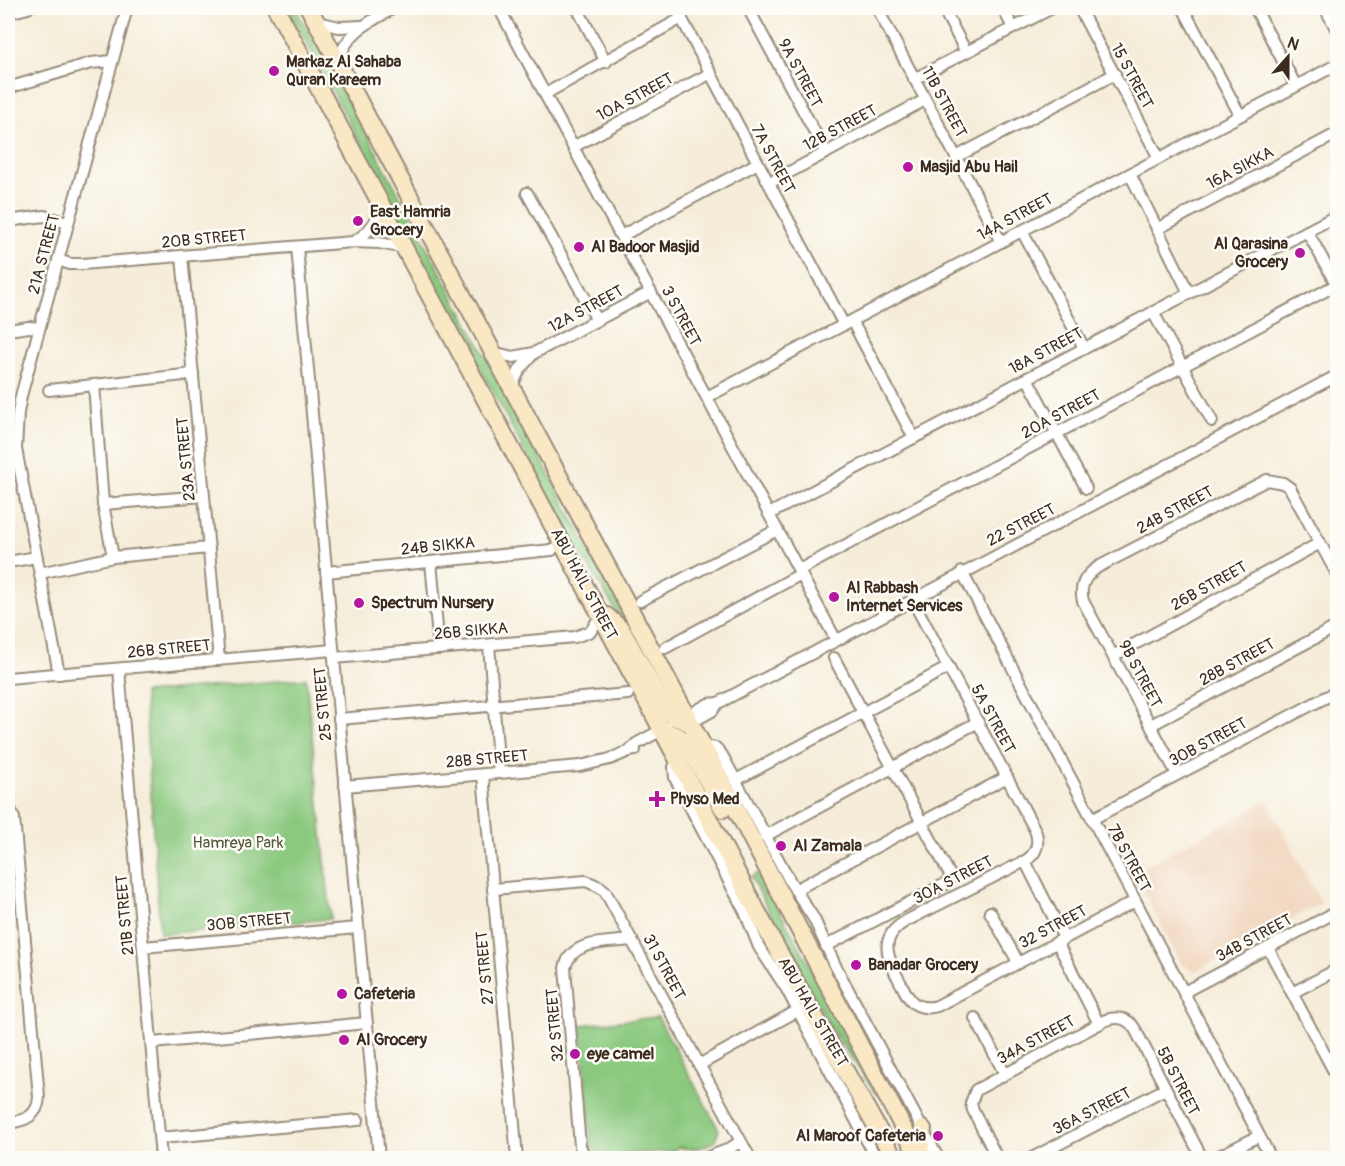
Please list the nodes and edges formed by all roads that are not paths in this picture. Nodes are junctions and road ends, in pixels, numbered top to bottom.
1 (28, 8) edge
2 (120, 8) edge
3 (127, 8) edge
4 (276, 8) edge
5 (394, 8) edge
6 (499, 8) edge
7 (577, 8) edge
8 (676, 8) edge
9 (748, 8) edge
10 (877, 8) edge
11 (943, 8) edge
12 (1003, 8) edge
13 (1052, 8) edge
14 (1079, 8) edge
15 (1183, 8) edge
16 (1255, 8) edge
17 (1325, 8) edge
18 (8, 13) edge
19 (310, 13) edge
20 (682, 18) junction
21 (123, 21) junction
22 (362, 26) junction
23 (1013, 28) junction
24 (1338, 32) edge
25 (966, 52) junction
26 (112, 61) junction
27 (338, 62) junction
28 (606, 62) junction
29 (1338, 64) edge
30 (711, 73) junction
31 (1115, 74) junction
32 (914, 79) junction
33 (1296, 86) junction
34 (8, 88) edge
35 (545, 94) junction
36 (926, 100) junction
37 (1240, 116) junction
38 (1338, 133) edge
39 (573, 147) junction
40 (826, 153) junction
41 (956, 157) junction
42 (1159, 158) junction
43 (758, 163) junction
44 (1130, 174) junction
45 (769, 183) junction
46 (527, 193) dead end
47 (382, 204) junction
48 (1338, 215) edge
49 (8, 221) edge
50 (68, 223) junction
51 (1157, 229) junction
52 (1022, 231) junction
53 (1307, 231) junction
54 (621, 236) junction
55 (353, 242) junction
56 (1001, 242) junction
57 (297, 247) junction
58 (405, 248) junction
59 (182, 256) junction
60 (58, 260) junction
61 (1337, 285) edge
62 (651, 292) junction
63 (1189, 293) junction
64 (1153, 312) junction
65 (597, 320) junction
66 (848, 323) junction
67 (39, 328) junction
68 (8, 330) edge
69 (1084, 348) junction
70 (492, 352) junction
71 (534, 353) junction
72 (1182, 367) junction
73 (193, 374) junction
74 (1338, 375) edge
75 (1027, 378) junction
76 (94, 385) junction
77 (511, 388) junction
78 (49, 390) dead end
79 (707, 397) junction
80 (1212, 421) dead end
81 (1057, 434) junction
82 (914, 438) junction
83 (12, 450) edge
84 (1086, 488) dead end
85 (204, 496) junction
86 (103, 504) junction
87 (769, 514) junction
88 (777, 530) junction
89 (1320, 543) junction
90 (209, 548) junction
91 (552, 550) dead end
92 (37, 557) junction
93 (113, 557) junction
94 (8, 562) edge
95 (431, 562) junction
96 (326, 572) junction
97 (800, 572) junction
98 (962, 572) junction
99 (40, 573) junction
100 (1338, 576) edge
101 (1081, 587) joint
102 (912, 599) junction
103 (640, 601) dead end
104 (600, 613) junction
105 (1338, 626) edge
106 (836, 640) junction
107 (489, 645) junction
108 (665, 648) dead end
109 (439, 649) junction
110 (333, 654) junction
111 (1113, 656) junction
112 (834, 658) dead end
113 (219, 660) junction
114 (949, 667) junction
115 (119, 669) junction
116 (58, 674) junction
117 (8, 677) edge
118 (1338, 691) edge
119 (628, 694) dead end
120 (494, 706) junction
121 (864, 712) junction
122 (339, 719) junction
123 (978, 722) junction
124 (1150, 725) junction
125 (675, 730) junction
126 (703, 746) junction
127 (678, 760) junction
128 (893, 767) junction
129 (499, 773) junction
130 (1178, 774) junction
131 (483, 775) junction
132 (1007, 777) junction
133 (736, 780) junction
134 (345, 786) junction
135 (8, 805) edge
136 (1092, 819) junction
137 (922, 822) junction
138 (743, 823) junction
139 (765, 836) junction
140 (1030, 858) junction
141 (493, 889) junction
142 (795, 890) junction
143 (1135, 901) junction
144 (1338, 911) edge
145 (990, 912) dead end
146 (358, 928) junction
147 (632, 940) junction
148 (1060, 940) junction
149 (826, 946) junction
150 (143, 947) junction
151 (1268, 948) junction
152 (1018, 962) junction
153 (1338, 969) edge
154 (1184, 992) junction
155 (1292, 993) junction
156 (920, 1006) joint
157 (797, 1011) junction
158 (975, 1018) dead end
159 (1125, 1019) joint
160 (367, 1023) junction
161 (1099, 1024) junction
162 (152, 1043) junction
163 (699, 1065) junction
164 (1334, 1065) edge
165 (1005, 1074) junction
166 (841, 1076) junction
167 (1338, 1079) edge
168 (1166, 1089) junction
169 (358, 1120) dead end
170 (8, 1123) edge
171 (923, 1129) junction
172 (1259, 1136) junction
173 (160, 1138) junction
174 (740, 1142) junction
175 (162, 1158) edge
176 (379, 1158) edge
177 (517, 1158) edge
178 (585, 1158) edge
179 (706, 1158) edge
180 (750, 1158) edge
181 (876, 1158) edge
182 (894, 1158) edge
183 (919, 1158) edge
184 (938, 1158) edge
185 (997, 1158) edge
186 (1032, 1158) edge
187 (1202, 1158) edge
188 (1215, 1158) edge
189 (1270, 1158) edge

1 - 18 street
2 - 21 street, 21A STREET
3 - 21 street, 21A STREET
4 - 47 main road, ABU HAIL STREET
5 - 22 street
6 - 35 street, 3 STREET
7 - 28 street
8 - 20 street, 7A STREET
9 - 40 street, 9A STREET
10 - 32 street, 11B STREET
11 - 25 street
12 - 23 street
13 - 23 street
14 - 31 street, 15 STREET
15 - 37 street
16 - 33 street
17 - 24 street
19 - 22 street
19 - 27 main road, ABU HAIL STREET
20 - 28 street
20 - 30 street, 7A STREET
21 - 26 street, 21A STREET
22 - 27 street
23 - 25 street
25 - 32 street
26 - 34 street
26 - 50 street, 21A STREET
27 - 70 main road, ABU HAIL STREET
28 - 35 street
29 - 33 street, 14A STREET
30 - 39 street, 10A STREET
30 - 43 street, 7A STREET
31 - 41 street
31 - 42 street, 15 STREET
32 - 36 street, 11B STREET
33 - 37 street, 14A STREET
35 - 39 street, 3 STREET
36 - 40 street, 12B STREET
36 - 41 street, 11B STREET
37 - 42 street, 14A STREET
38 - 51 street, 16A SIKKA
39 - 54 street, 3 STREET
40 - 45 street, 12B STREET
41 - 56 street, 11B STREET
42 - 44 street, 14A STREET
43 - 45 street, 7A STREET
43 - 54 street
44 - 51 street
44 - 52 street, 14A STREET
45 - 66 street, 7A STREET
46 - 65 street
47 - 55 street
47 - 58 main road, ABU HAIL STREET
48 - 53 street, 18A STREET
49 - 50 street
50 - 60 street, 21A STREET
51 - 63 street
52 - 56 street, 14A STREET
52 - 69 street
53 - 61 street
53 - 63 street, 18A STREET
54 - 62 street, 3 STREET
55 - 57 street, 20B STREET
55 - 58 street, 20B STREET
56 - 66 street, 14A STREET
57 - 59 street, 20B STREET
57 - 96 street, 25 STREET
58 - 104 main road, ABU HAIL STREET
59 - 60 street, 20B STREET
59 - 73 street, 23A STREET
60 - 67 street, 21A STREET
61 - 72 street, 20A STREET
62 - 65 street, 12A STREET
62 - 79 street, 3 STREET
63 - 64 street, 18A STREET
64 - 69 street, 18A STREET
64 - 72 street
65 - 71 street, 12A STREET
66 - 79 street, 14A STREET
66 - 82 street, 7A STREET
67 - 68 street
67 - 83 street, 21A STREET
69 - 75 street, 18A STREET
70 - 71 street, 12A STREET
70 - 77 main road, ABU HAIL STREET
71 - 77 street, 12A STREET
72 - 80 street
72 - 81 street, 20A STREET
73 - 76 street
73 - 85 street, 23A STREET
74 - 98 street, 22 STREET
75 - 81 street
75 - 82 street, 18A STREET
76 - 78 street
76 - 86 street
77 - 125 main road, ABU HAIL STREET
79 - 87 street, 3 STREET
81 - 84 street
81 - 97 street, 20A STREET
82 - 87 street, 18A STREET
83 - 92 street, 21A STREET
85 - 86 street
85 - 90 street, 23A STREET
86 - 93 street
87 - 88 street, 3 STREET
88 - 97 street, 3 STREET
88 - 103 street
89 - 100 street
89 - 101 street, 24B STREET
89 - 111 street, 26B STREET
90 - 93 street
90 - 113 street, 23A STREET
91 - 95 street, 24B SIKKA
92 - 94 street
92 - 99 street, 21A STREET
93 - 99 street
95 - 96 street, 24B SIKKA
95 - 109 street
96 - 110 street, 25 STREET
97 - 106 street, 3 STREET
97 - 108 street, 20A STREET
98 - 102 street, 22 STREET
98 - 136 street, 7B STREET
99 - 116 street, 21A STREET
101 - 111 street, 9B STREET
102 - 106 street, 22 STREET
102 - 114 street, 5A STREET
104 - 107 street, 26B SIKKA
104 - 125 main road
105 - 124 street, 28B STREET
106 - 125 street, 22 STREET
107 - 109 street, 26B SIKKA
107 - 120 street
109 - 110 street, 26B SIKKA
110 - 113 street, 26B STREET
110 - 122 street, 25 STREET
111 - 124 street, 9B STREET
112 - 121 street
113 - 115 street, 26B STREET
114 - 121 street
114 - 123 street, 5A STREET
115 - 116 street, 26B STREET
115 - 150 street, 21B STREET
116 - 117 street, 26B STREET
118 - 130 street, 30B STREET
119 - 120 street
120 - 122 street
120 - 129 street
121 - 128 street
121 - 133 street
122 - 134 street, 25 STREET
123 - 128 street
123 - 132 street, 5A STREET
124 - 130 street, 9B STREET
125 - 126 main road, ABU HAIL STREET
125 - 127 main road, ABU HAIL STREET
125 - 129 street, 28B STREET
125 - 138 main road
126 - 133 street
126 - 138 main road, ABU HAIL STREET
127 - 157 street
127 - 166 main road, ABU HAIL STREET
128 - 137 street
128 - 139 street
129 - 131 street, 28B STREET
130 - 136 street, 30B STREET
131 - 134 street, 28B STREET
131 - 141 street, 27 STREET
132 - 137 street
132 - 140 street, 5A STREET
133 - 139 street
134 - 146 street, 25 STREET
135 - 170 street
136 - 143 street, 7B STREET
137 - 142 street
137 - 149 street
138 - 183 main road, ABU HAIL STREET
139 - 142 street
140 - 148 street
140 - 156 street, 30A STREET
141 - 147 street, 31 STREET
141 - 177 street, 27 STREET
142 - 149 street
143 - 148 street, 32 STREET
143 - 154 street, 7B STREET
144 - 151 street, 34B STREET
145 - 152 street
146 - 150 street, 30B STREET
146 - 160 street, 25 STREET
147 - 163 street, 31 STREET
147 - 178 street, 32 STREET
148 - 152 street, 32 STREET
148 - 161 street
149 - 171 street
150 - 162 street, 21B STREET
151 - 154 street, 34B STREET
151 - 155 street
152 - 156 street, 32 STREET
153 - 155 street
154 - 172 street, 7B STREET
155 - 164 street
157 - 163 street
157 - 166 street
158 - 165 street
159 - 161 street, 34A STREET
159 - 168 street, 5B STREET
160 - 162 street
160 - 176 street, 25 STREET
161 - 165 street, 34A STREET
162 - 173 street, 21B STREET
163 - 174 street, 31 STREET
164 - 167 street
165 - 185 street, 34A STREET
166 - 181 street
166 - 182 main road, ABU HAIL STREET
168 - 186 street, 36A STREET
168 - 187 street, 5B STREET
169 - 173 street
171 - 183 main road
171 - 184 street
172 - 188 street
172 - 189 street, 7B STREET
173 - 175 street, 21B STREET
174 - 179 street
174 - 180 street, 31 STREET

